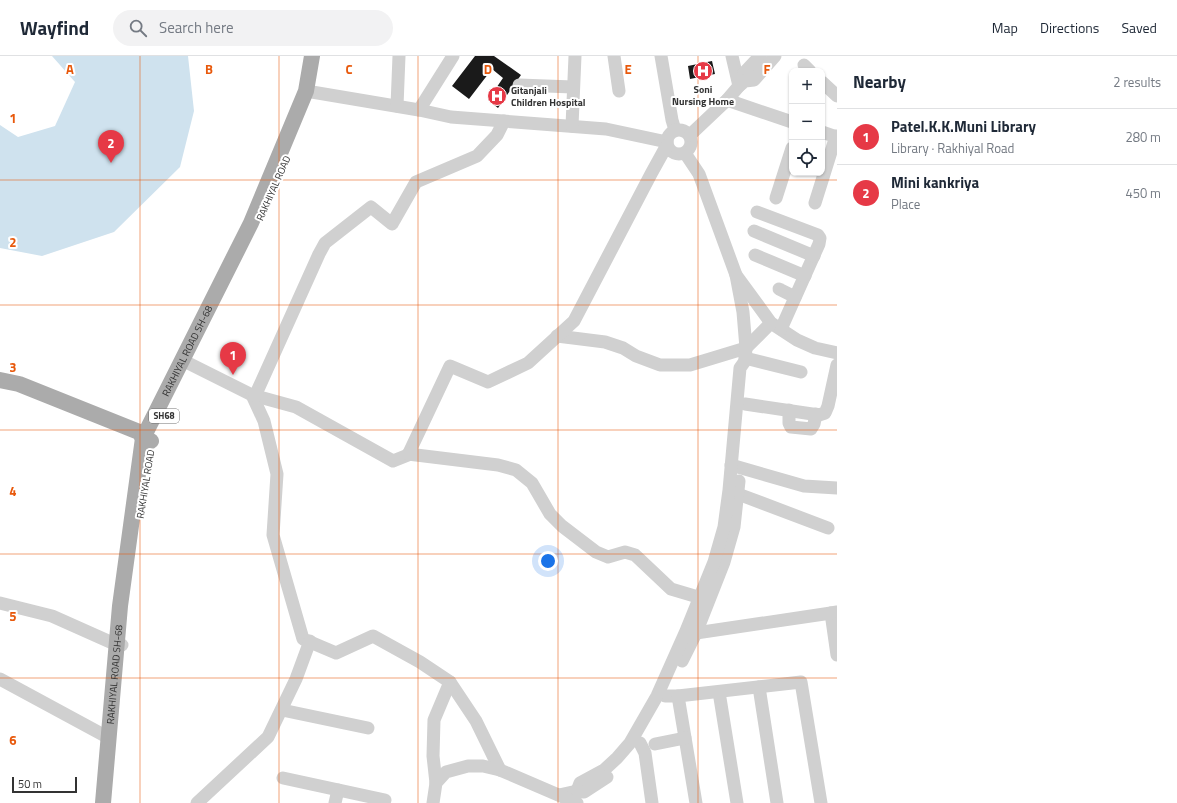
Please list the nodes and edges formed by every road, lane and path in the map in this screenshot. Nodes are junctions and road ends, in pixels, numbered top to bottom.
1 (312, 56) edge
2 (319, 56) edge
3 (399, 56) edge
4 (453, 56) edge
5 (575, 56) edge
6 (614, 56) edge
7 (661, 56) edge
8 (732, 56) edge
9 (760, 56) edge
10 (775, 56) edge
11 (742, 84) junction
12 (519, 85) dead end
13 (825, 85) edge
14 (574, 87) junction
15 (619, 91) dead end
16 (309, 92) junction
17 (837, 96) edge
18 (727, 100) junction
19 (397, 106) junction
20 (419, 110) junction
21 (504, 121) junction
22 (789, 121) edge
23 (572, 126) junction
24 (675, 130) junction
25 (825, 133) edge
26 (690, 135) junction
27 (836, 137) edge
28 (667, 144) junction
29 (685, 153) junction
30 (789, 157) edge
31 (776, 198) dead end
32 (815, 203) dead end
33 (757, 212) dead end
34 (754, 231) dead end
35 (755, 255) dead end
36 (814, 256) junction
37 (736, 275) junction
38 (805, 276) junction
39 (779, 289) dead end
40 (795, 297) junction
41 (776, 326) junction
42 (557, 336) junction
43 (837, 353) edge
44 (746, 356) junction
45 (186, 362) junction
46 (837, 365) edge
47 (802, 372) dead end
48 (0, 380) edge
49 (0, 387) edge
50 (254, 396) junction
51 (745, 404) junction
52 (147, 439) junction
53 (408, 454) junction
54 (735, 466) junction
55 (837, 488) edge
56 (738, 494) junction
57 (828, 528) dead end
58 (704, 599) junction
59 (0, 603) edge
60 (834, 612) edge
61 (696, 633) junction
62 (310, 641) junction
63 (119, 645) junction
64 (837, 655) edge
65 (0, 679) edge
66 (450, 682) junction
67 (759, 687) junction
68 (719, 692) junction
69 (672, 696) junction
70 (282, 710) junction
71 (368, 728) dead end
72 (109, 738) junction
73 (685, 738) junction
74 (640, 743) junction
75 (655, 744) dead end
76 (500, 770) junction
77 (283, 778) dead end
78 (436, 783) junction
79 (338, 790) junction
80 (577, 797) edge
81 (384, 800) dead end
82 (103, 803) edge
83 (111, 803) edge
84 (197, 803) edge
85 (335, 803) edge
86 (433, 803) edge
87 (652, 803) edge
88 (696, 803) edge
89 (737, 803) edge
90 (777, 803) edge
91 (821, 803) edge

1 - 16 main road, SH68
2 - 16 main road, RAKHIYAL ROAD / SH68
3 - 19 street
4 - 20 street
5 - 14 street
6 - 15 street
7 - 24 street
8 - 11 street
9 - 11 street
10 - 11 street
11 - 18 street
12 - 14 street
13 - 17 street
14 - 23 street
16 - 19 street
16 - 45 main road, RAKHIYAL ROAD / SH68
18 - 22 street
18 - 26 street
19 - 20 street
20 - 21 street
21 - 23 street
21 - 50 street
23 - 28 street
24 - 26 street
24 - 28 street
25 - 27 street
26 - 29 street
27 - 32 street
28 - 29 street
28 - 42 street
29 - 37 street
30 - 31 street
33 - 36 street
34 - 36 street
35 - 38 street
36 - 38 street
37 - 41 street
37 - 44 street
38 - 40 street
39 - 40 street
40 - 41 street
41 - 43 street
41 - 44 street
42 - 44 street
42 - 53 street
44 - 47 street
44 - 51 street
44 - 54 street
45 - 50 street
45 - 52 main road, RAKHIYAL ROAD SH-68 / SH68
46 - 51 street
48 - 52 main road
49 - 52 main road
50 - 53 street
50 - 62 street
51 - 54 street
52 - 63 main road, RAKHIYAL ROAD SH-68 / SH68
53 - 58 street
54 - 55 street
54 - 56 street
54 - 58 street
56 - 57 street
56 - 58 street
58 - 61 street
58 - 80 street
59 - 63 street
60 - 61 street
60 - 64 street
61 - 69 street
62 - 66 street
62 - 70 street
63 - 72 main road, RAKHIYAL ROAD SH-68 / SH68
63 - 83 main road, SH68
65 - 72 street
66 - 76 street
66 - 78 street
67 - 68 street
67 - 90 street
67 - 91 street
68 - 69 street
68 - 89 street
69 - 73 street
69 - 74 street
70 - 71 street
70 - 84 street
72 - 82 main road, RAKHIYAL ROAD SH-68 / SH68
73 - 75 street
73 - 88 street
74 - 80 street
74 - 87 street
76 - 78 street
76 - 80 street
77 - 79 street
78 - 86 street
79 - 81 street
79 - 85 street

